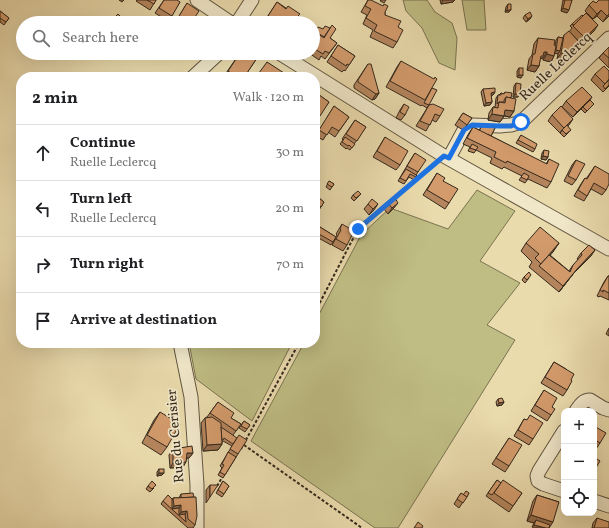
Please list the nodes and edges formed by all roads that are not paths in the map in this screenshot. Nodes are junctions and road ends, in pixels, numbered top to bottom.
1 (197, 0) edge
2 (252, 0) edge
3 (221, 16) edge
4 (242, 16) edge
5 (609, 38) edge
6 (211, 60) edge
7 (290, 60) edge
8 (198, 72) edge
9 (310, 72) edge
10 (320, 78) edge
11 (447, 157) junction
12 (609, 249) edge
13 (181, 348) edge
14 (578, 408) edge
15 (609, 410) edge
16 (561, 436) edge
17 (561, 490) edge
18 (597, 502) edge
19 (609, 506) edge
20 (197, 528) edge

1 - 3 street
2 - 4 street
5 - 11 street, Ruelle Leclercq
6 - 8 street
7 - 9 street
10 - 11 street
11 - 12 street
13 - 20 street, Rue du Cerisier
14 - 15 street
16 - 17 street
18 - 19 street

